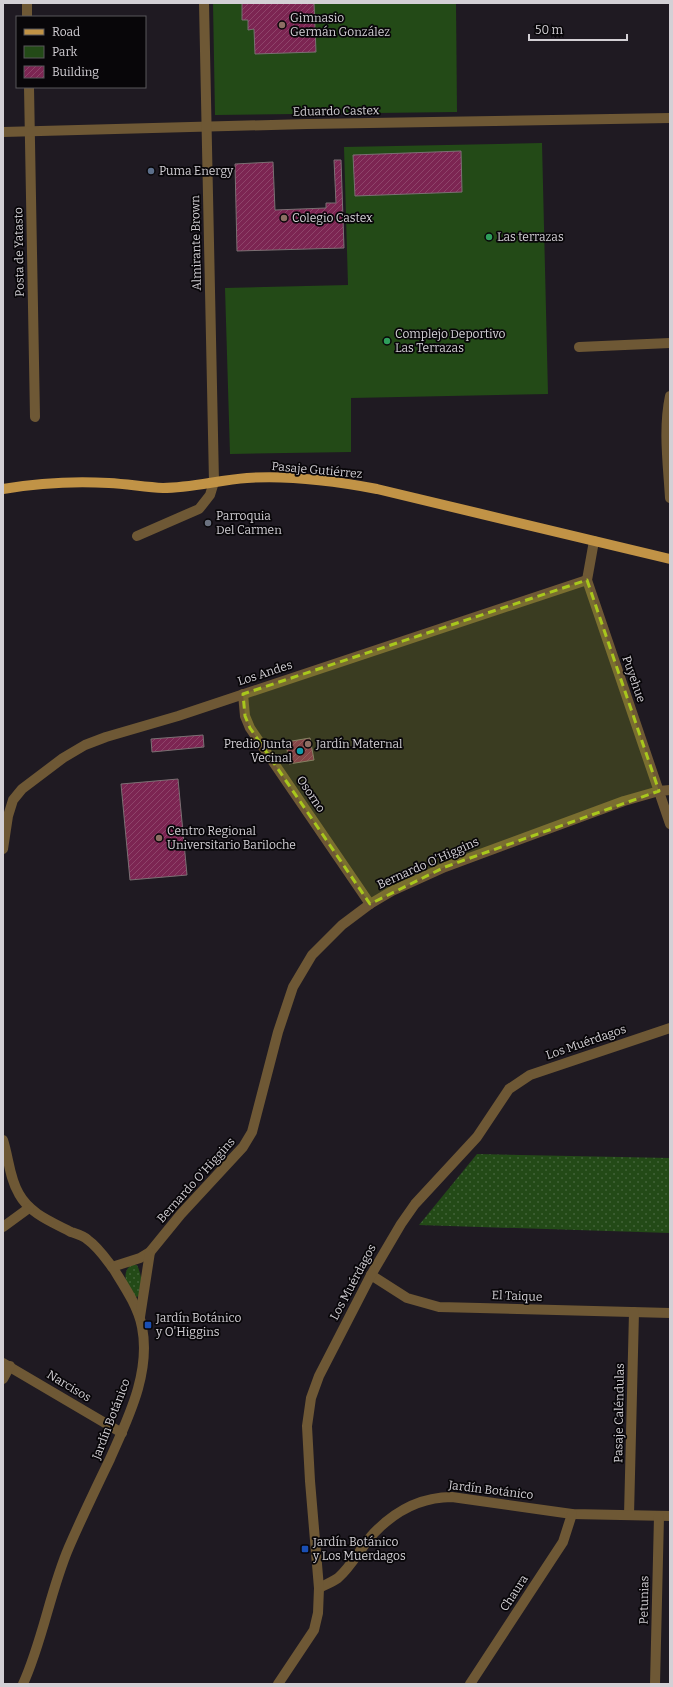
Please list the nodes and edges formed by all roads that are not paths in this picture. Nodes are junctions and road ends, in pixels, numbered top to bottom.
1 (27, 3) edge
2 (204, 3) edge
3 (27, 16) edge
4 (29, 88) edge
5 (670, 118) edge
6 (206, 126) junction
7 (30, 131) junction
8 (3, 132) edge
9 (670, 343) edge
10 (579, 347) dead end
11 (670, 396) edge
12 (35, 417) dead end
13 (214, 482) junction
14 (3, 489) edge
15 (670, 498) edge
16 (137, 536) dead end
17 (594, 541) junction
18 (670, 559) edge
19 (587, 580) junction
20 (243, 694) junction
21 (670, 790) edge
22 (659, 791) junction
23 (670, 824) edge
24 (3, 850) edge
25 (370, 904) junction
26 (670, 1028) edge
27 (3, 1140) edge
28 (29, 1208) junction
29 (3, 1226) edge
30 (150, 1252) junction
31 (112, 1267) junction
32 (371, 1275) junction
33 (634, 1312) junction
34 (670, 1313) edge
35 (140, 1317) junction
36 (7, 1364) edge
37 (3, 1379) edge
38 (122, 1433) junction
39 (572, 1514) junction
40 (629, 1515) junction
41 (659, 1516) junction
42 (670, 1516) edge
43 (319, 1588) junction
44 (23, 1684) edge
45 (278, 1684) edge
46 (470, 1684) edge
47 (655, 1684) edge

1 - 3 street
2 - 6 street, Almirante Brown
4 - 7 street, Posta de Yatasto
5 - 6 street, Eduardo Castex
6 - 7 street, Eduardo Castex
6 - 13 street, Almirante Brown
7 - 8 street, Eduardo Castex
7 - 12 street, Posta de Yatasto
9 - 10 street
11 - 15 street
13 - 14 main road, Pasaje Gutiérrez
13 - 16 street
13 - 17 main road, Pasaje Gutiérrez
17 - 18 main road, Pasaje Gutiérrez
17 - 19 street, Puyehue
19 - 20 street, Los Andes
19 - 22 street, Puyehue
20 - 24 street, Los Andes
20 - 25 street, Osorno
21 - 22 street, Bernardo O'Higgins
22 - 23 street, Puyehue
22 - 25 street, Bernardo O'Higgins
25 - 30 street, Bernardo O'Higgins
26 - 32 street, Los Muérdagos
27 - 28 street, Jardín Botánico
28 - 29 street
28 - 31 street, Jardín Botánico
30 - 31 street, Bernardo O'Higgins
30 - 35 street
31 - 35 street, Jardín Botánico
32 - 33 street, El Taique
32 - 43 street, Los Muérdagos
33 - 34 street, El Taique
33 - 40 street, Pasaje Caléndulas
35 - 38 street, Jardín Botánico
36 - 37 street
36 - 38 street, Narcisos
38 - 44 street, Jardín Botánico
39 - 40 street, Jardín Botánico
39 - 43 street, Jardín Botánico
39 - 46 street, Chaura
40 - 41 street, Jardín Botánico
41 - 42 street, Jardín Botánico
41 - 47 street, Petunias
43 - 45 street, Los Muérdagos

